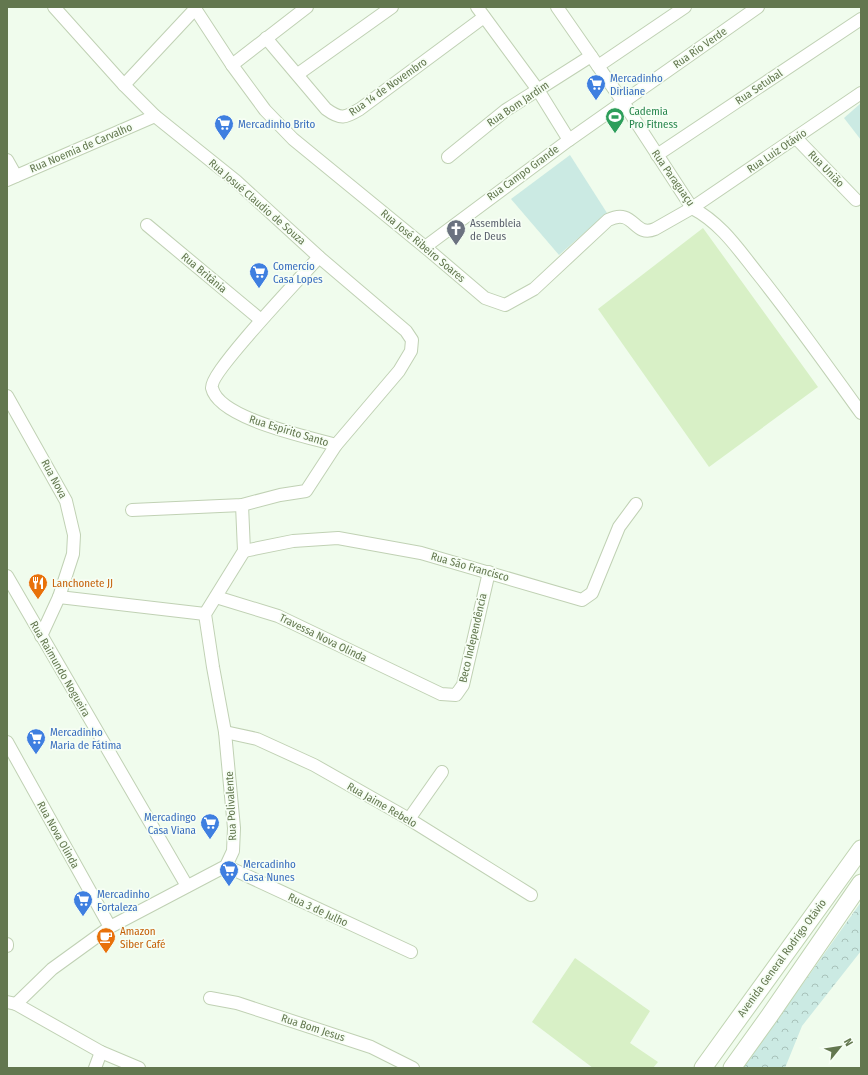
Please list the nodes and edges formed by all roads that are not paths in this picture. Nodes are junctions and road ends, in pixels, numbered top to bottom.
1 (54, 7) edge
2 (307, 7) edge
3 (392, 7) edge
4 (685, 7) edge
5 (758, 7) edge
6 (195, 8) edge
7 (560, 8) edge
8 (480, 12) edge
9 (861, 19) edge
10 (266, 38) junction
11 (591, 56) junction
12 (232, 65) junction
13 (598, 66) junction
14 (298, 74) junction
15 (124, 85) junction
16 (538, 90) junction
17 (861, 92) edge
18 (623, 102) junction
19 (155, 116) junction
20 (796, 138) junction
21 (569, 140) junction
22 (658, 155) junction
23 (448, 157) dead end
24 (7, 160) edge
25 (12, 178) edge
26 (856, 200) dead end
27 (692, 208) junction
28 (146, 225) dead end
29 (425, 247) junction
30 (319, 257) junction
31 (261, 320) junction
32 (7, 396) edge
33 (861, 413) edge
34 (336, 445) junction
35 (636, 504) dead end
36 (242, 505) junction
37 (132, 510) dead end
38 (244, 551) junction
39 (489, 572) junction
40 (7, 576) edge
41 (59, 597) junction
42 (216, 597) junction
43 (205, 614) junction
44 (41, 636) junction
45 (426, 687) joint
46 (226, 732) junction
47 (7, 742) edge
48 (442, 772) dead end
49 (409, 819) junction
50 (861, 849) edge
51 (226, 866) junction
52 (861, 882) edge
53 (187, 886) junction
54 (531, 895) dead end
55 (110, 927) junction
56 (411, 952) dead end
57 (210, 998) dead end
58 (12, 1003) edge
59 (101, 1052) junction
60 (95, 1068) edge
61 (139, 1068) edge
62 (413, 1068) edge
63 (703, 1068) edge
64 (732, 1068) edge

1 - 15 street, Rua Josué Claudio de Souza
2 - 10 street
3 - 14 street
4 - 13 street
5 - 18 street, Rua Río Verde
6 - 12 street, Rua José Ribeiro Soares
6 - 15 street
7 - 11 street, Rua Paraguaçu
8 - 14 street, Rua 14 de Novembro
8 - 16 street
9 - 22 street, Rua Setubal
10 - 12 street
10 - 14 street, Rua 14 de Novembro
11 - 13 street, Rua Paraguaçu
11 - 16 street, Rua Bom Jardim
12 - 29 street, Rua José Ribeiro Soares
13 - 18 street, Rua Paraguaçu
15 - 19 street, Rua Josué Claudio de Souza
16 - 21 street
16 - 23 street, Rua Bom Jardim
17 - 20 street, Rua Luiz Otávio
18 - 21 street, Rua Campo Grande
18 - 22 street, Rua Paraguaçu
19 - 25 street, Rua Noemia de Carvalho
19 - 30 street, Rua Josué Claudio de Souza
20 - 26 street, Rua União
20 - 27 street, Rua Luiz Otávio
21 - 29 street, Rua Campo Grande
22 - 27 street, Rua Paraguaçu
24 - 25 street
27 - 29 street, Rua José Ribeiro Soares
27 - 33 street, Rua Paraguaçu
28 - 31 street, Rua Britânia
30 - 31 street
30 - 34 street, Rua Josué Claudio de Souza
31 - 34 street, Rua Espírito Santo
32 - 41 street, Rua Nova
34 - 36 street, Rua Josué Claudio de Souza
35 - 39 street, Rua São Francisco
36 - 37 street, Rua Josué Claudio de Souza
36 - 38 street
38 - 39 street, Rua São Francisco
38 - 42 street
39 - 45 street, Beco Independência
40 - 44 street, Rua Raimundo Nogueira
41 - 43 street
41 - 44 street, Rua Nova
42 - 43 street
42 - 45 street, Travessa Nova Olinda
43 - 46 street, Rua Polivalente
44 - 53 street, Rua Raimundo Nogueira
46 - 49 street, Rua Jaime Rebelo
46 - 51 street, Rua Polivalente
47 - 55 street, Rua Nova Olinda
48 - 49 street
49 - 54 street, Rua Jaime Rebelo
50 - 63 main road, Avenida General Rodrigo Otávio
51 - 53 street
51 - 56 street, Rua 3 de Julho
52 - 64 main road, Avenida General Rodrigo Otávio
53 - 55 street
55 - 58 street
57 - 62 street, Rua Bom Jesus
58 - 59 street
59 - 60 street
59 - 61 street

